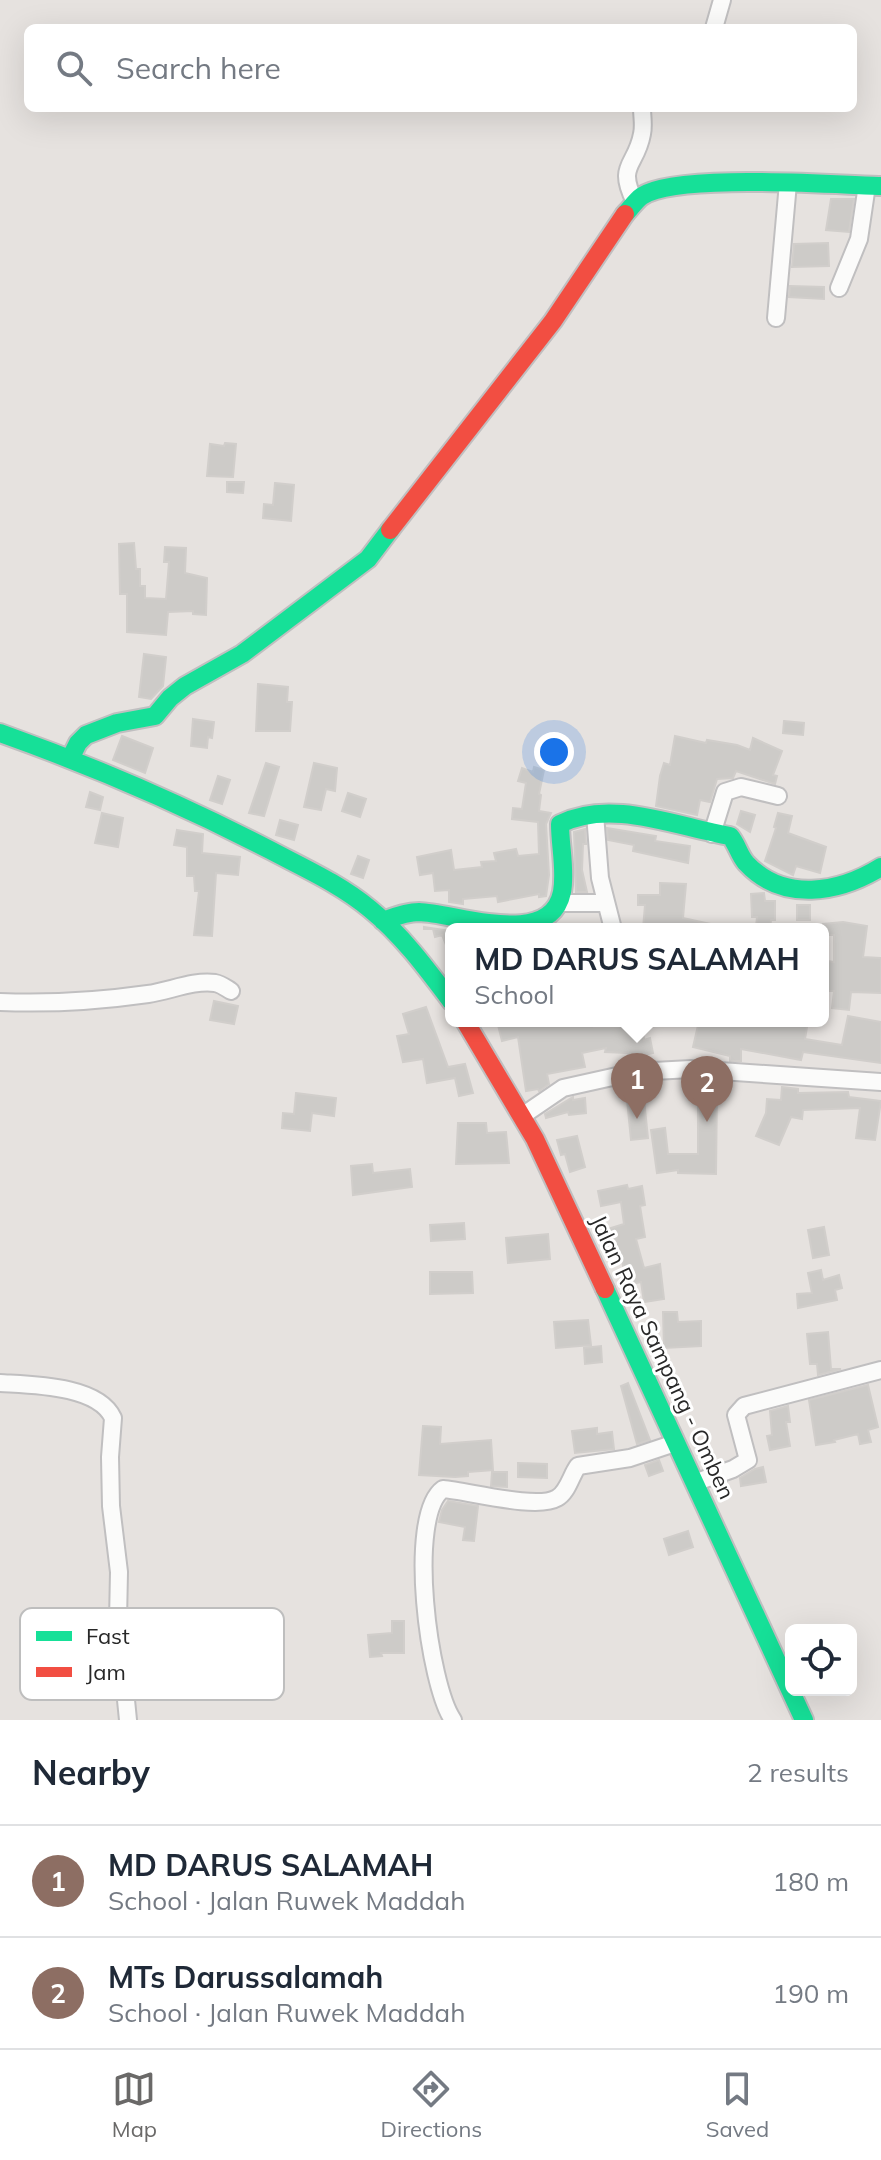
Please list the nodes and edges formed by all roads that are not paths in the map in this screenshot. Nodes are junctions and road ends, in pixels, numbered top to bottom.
1 (722, 0) edge
2 (715, 24) edge
3 (642, 112) edge
4 (788, 183) junction
5 (874, 186) edge
6 (635, 202) junction
7 (839, 288) dead end
8 (776, 318) dead end
9 (0, 733) edge
10 (70, 759) junction
11 (778, 796) dead end
12 (595, 814) junction
13 (712, 834) junction
14 (881, 867) edge
15 (558, 903) junction
16 (605, 903) junction
17 (383, 921) junction
18 (499, 923) edge
19 (529, 923) edge
20 (611, 923) edge
21 (231, 991) dead end
22 (445, 993) edge
23 (0, 1002) edge
24 (469, 1027) edge
25 (881, 1082) edge
26 (522, 1116) junction
27 (881, 1370) edge
28 (0, 1383) edge
29 (675, 1443) junction
30 (694, 1483) junction
31 (118, 1608) edge
32 (126, 1700) edge
33 (128, 1720) edge
34 (453, 1720) edge
35 (804, 1720) edge

1 - 2 street
3 - 6 street
4 - 5 street
4 - 6 street
4 - 8 street
5 - 7 street
6 - 10 street
9 - 10 street
10 - 17 street
11 - 13 street
12 - 13 street
12 - 15 street
12 - 16 street
13 - 14 street
15 - 16 street
15 - 19 street
16 - 20 street
17 - 18 street
17 - 22 street
21 - 23 street
24 - 26 street, Jalan Raya Sampang - Omben
25 - 26 street
26 - 29 street, Jalan Raya Sampang - Omben
27 - 30 street
28 - 31 street
29 - 30 street, Jalan Raya Sampang - Omben
29 - 34 street
30 - 35 street, Jalan Raya Sampang - Omben
32 - 33 street

